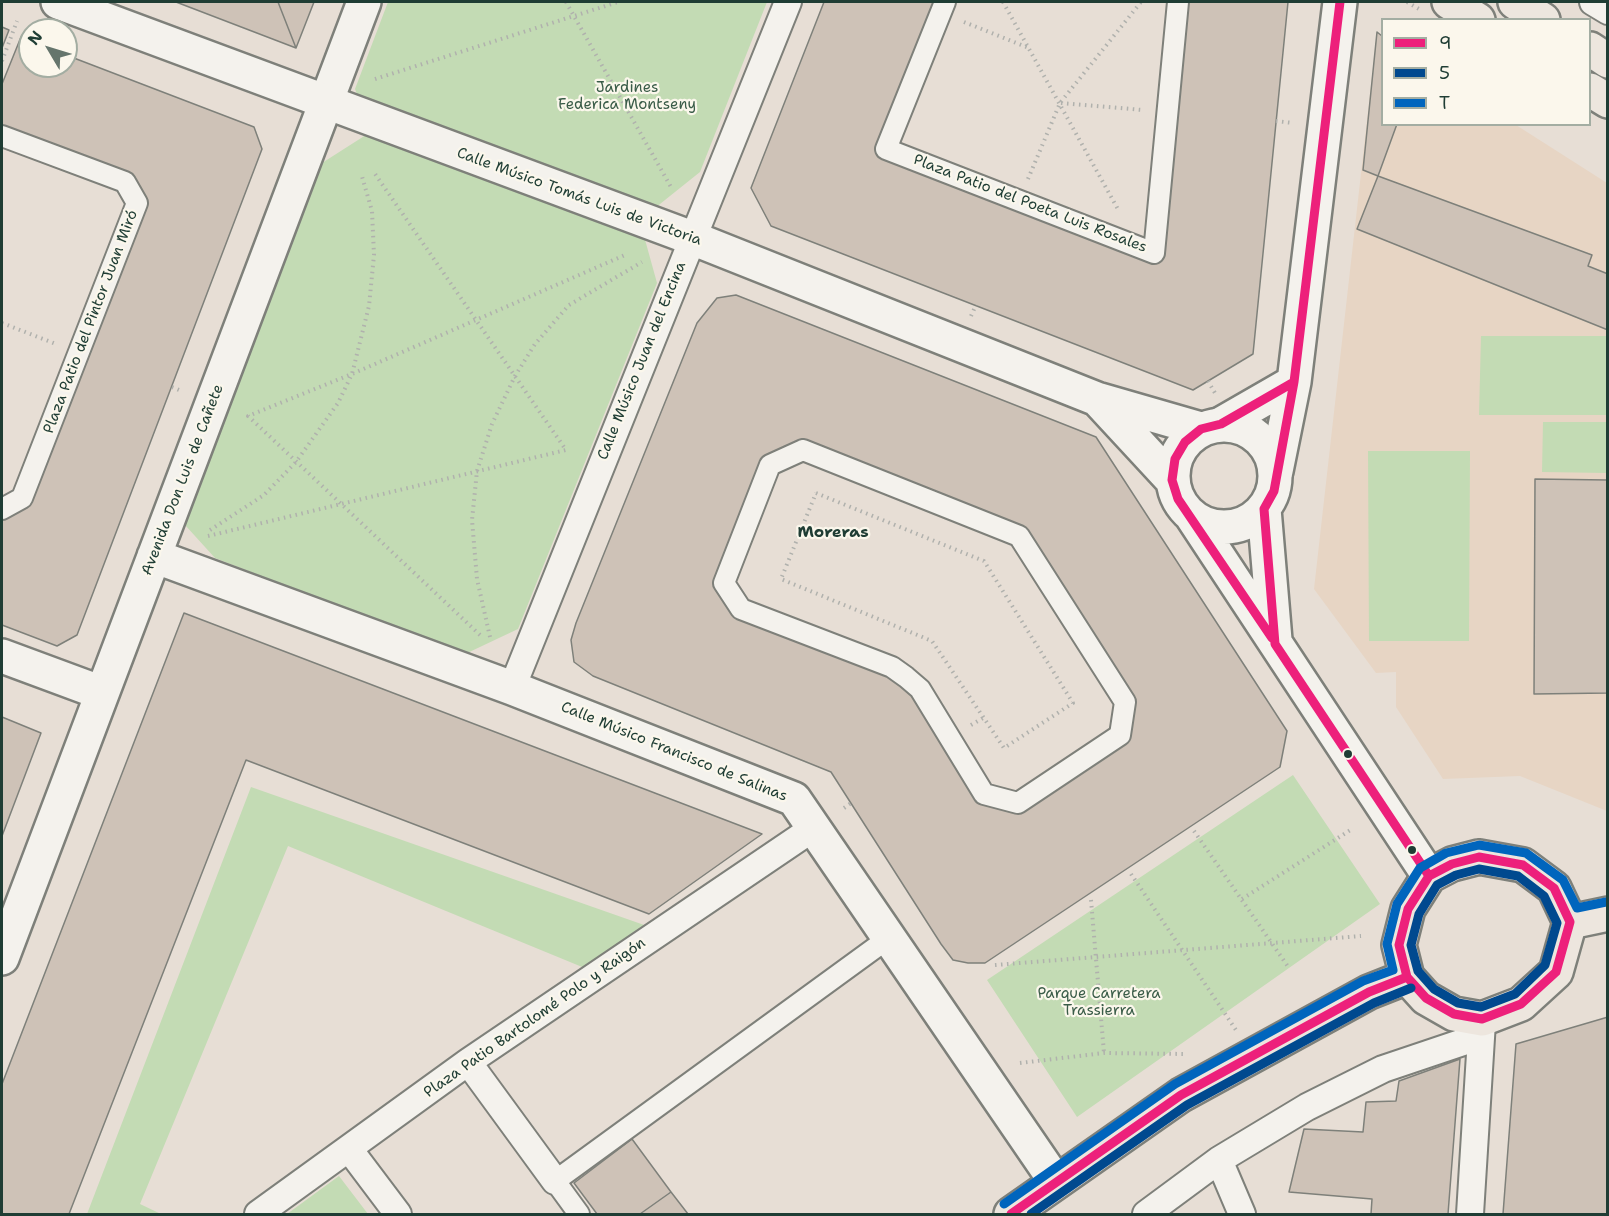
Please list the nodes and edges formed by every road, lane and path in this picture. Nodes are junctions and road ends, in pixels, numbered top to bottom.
1 (58, 2) edge
2 (364, 2) edge
3 (566, 2) edge
4 (618, 2) edge
5 (788, 2) edge
6 (1004, 2) edge
7 (1141, 2) edge
8 (1178, 2) edge
9 (1340, 2) edge
10 (1449, 2) edge
11 (1515, 2) edge
12 (1593, 2) edge
13 (943, 7) edge
14 (1608, 11) edge
15 (574, 18) junction
16 (1475, 18) edge
17 (1540, 18) edge
18 (17, 21) dead end
19 (1030, 48) junction
20 (1591, 50) edge
21 (2, 61) edge
22 (1608, 61) edge
23 (375, 79) dead end
24 (1591, 91) edge
25 (1608, 102) edge
26 (1060, 103) junction
27 (325, 104) junction
28 (1168, 112) junction
29 (1276, 121) dead end
30 (1295, 123) dead end
31 (2, 136) edge
32 (373, 171) dead end
33 (361, 173) dead end
34 (671, 187) dead end
35 (1020, 201) junction
36 (692, 238) junction
37 (1137, 246) junction
38 (625, 255) dead end
39 (642, 262) dead end
40 (476, 321) junction
41 (2, 323) edge
42 (79, 352) junction
43 (352, 374) junction
44 (515, 376) junction
45 (1294, 382) junction
46 (172, 387) dead end
47 (179, 390) dead end
48 (1097, 399) junction
49 (1211, 427) junction
50 (296, 462) junction
51 (477, 471) junction
52 (1276, 471) junction
53 (1172, 480) junction
54 (339, 504) junction
55 (2, 509) edge
56 (1264, 509) junction
57 (1191, 515) junction
58 (210, 530) dead end
59 (208, 536) dead end
60 (154, 556) junction
61 (480, 635) dead end
62 (490, 637) dead end
63 (1275, 644) junction
64 (2, 656) edge
65 (512, 688) junction
66 (102, 693) junction
67 (983, 718) joint
68 (851, 803) dead end
69 (1018, 803) joint
70 (844, 808) dead end
71 (814, 827) junction
72 (1352, 829) dead end
73 (1194, 831) dead end
74 (1131, 874) dead end
75 (1430, 876) junction
76 (1242, 899) junction
77 (1092, 900) dead end
78 (1608, 914) edge
79 (1570, 922) junction
80 (1361, 936) dead end
81 (890, 937) junction
82 (1273, 944) junction
83 (1184, 951) junction
84 (2, 958) edge
85 (1095, 959) junction
86 (995, 965) dead end
87 (1289, 968) dead end
88 (1407, 977) junction
89 (1482, 1027) junction
90 (1238, 1033) dead end
91 (1104, 1053) junction
92 (1197, 1054) dead end
93 (468, 1062) junction
94 (1020, 1064) dead end
95 (349, 1149) junction
96 (1219, 1160) junction
97 (555, 1181) junction
98 (1056, 1182) junction
99 (258, 1215) edge
100 (398, 1215) edge
101 (579, 1215) edge
102 (1011, 1215) edge
103 (1146, 1215) edge
104 (1242, 1215) edge
105 (1470, 1215) edge

1 - 27 street, Calle Músico Tomás Luis de Victoria
2 - 27 street, Avenida Don Luis de Cañete
3 - 15 path
4 - 15 path
5 - 36 street, Calle Músico Juan del Encina
6 - 19 path
7 - 26 path
8 - 28 street, Plaza Patio del Poeta Luis Rosales
9 - 45 street
10 - 16 main road
11 - 17 main road
12 - 14 street
13 - 19 path
13 - 35 street, Plaza Patio del Poeta Luis Rosales
15 - 23 path
15 - 34 path
18 - 21 path
19 - 26 path
20 - 22 main road
24 - 25 main road
26 - 28 path
26 - 35 path
26 - 37 path
27 - 36 street, Calle Músico Tomás Luis de Victoria
27 - 60 street, Avenida Don Luis de Cañete
28 - 37 street, Plaza Patio del Poeta Luis Rosales
29 - 30 path
31 - 42 street, Plaza Patio del Pintor Juan Miró
32 - 40 path
33 - 43 path
35 - 37 street, Plaza Patio del Poeta Luis Rosales
36 - 48 street, Calle Músico Tomás Luis de Victoria
36 - 65 street, Calle Músico Juan del Encina
38 - 40 path
39 - 44 path
40 - 43 path
40 - 44 path
41 - 42 path
42 - 55 street, Plaza Patio del Pintor Juan Miró
43 - 50 path
43 - 50 path
44 - 51 path
44 - 51 path
45 - 49 street
45 - 52 street
46 - 47 path
48 - 49 street, Calle Músico Tomás Luis de Victoria
48 - 53 street, Calle Músico Tomás Luis de Victoria
49 - 52 street
49 - 53 street
50 - 54 path
50 - 58 path
51 - 54 path
51 - 62 path
52 - 56 street
53 - 57 street
54 - 59 path
54 - 61 path
56 - 57 street
56 - 63 street
57 - 63 street
60 - 65 street, Calle Músico Francisco de Salinas
60 - 66 street, Avenida Don Luis de Cañete
63 - 75 street
64 - 66 street
65 - 71 street, Calle Músico Francisco de Salinas
66 - 84 street, Avenida Don Luis de Cañete
67 - 67 path
68 - 70 path
69 - 69 street
71 - 81 street, Calle Músico Francisco de Salinas
71 - 93 street, Plaza Patio Bartolomé Polo y Raigón
72 - 76 path
73 - 76 path
74 - 83 path
75 - 79 main road
75 - 88 main road
76 - 82 path
77 - 85 path
78 - 79 main road
79 - 89 main road
80 - 82 path
81 - 97 street
81 - 98 street, Calle Músico Francisco de Salinas
82 - 83 path
82 - 87 path
83 - 85 path
83 - 90 path
85 - 86 path
85 - 91 path
88 - 89 main road
88 - 98 main road
89 - 96 street
89 - 105 street
91 - 92 path
91 - 94 path
93 - 95 street, Plaza Patio Bartolomé Polo y Raigón
93 - 97 street
95 - 99 street, Plaza Patio Bartolomé Polo y Raigón
95 - 100 street
96 - 103 street
96 - 104 street
97 - 101 street
98 - 102 main road

